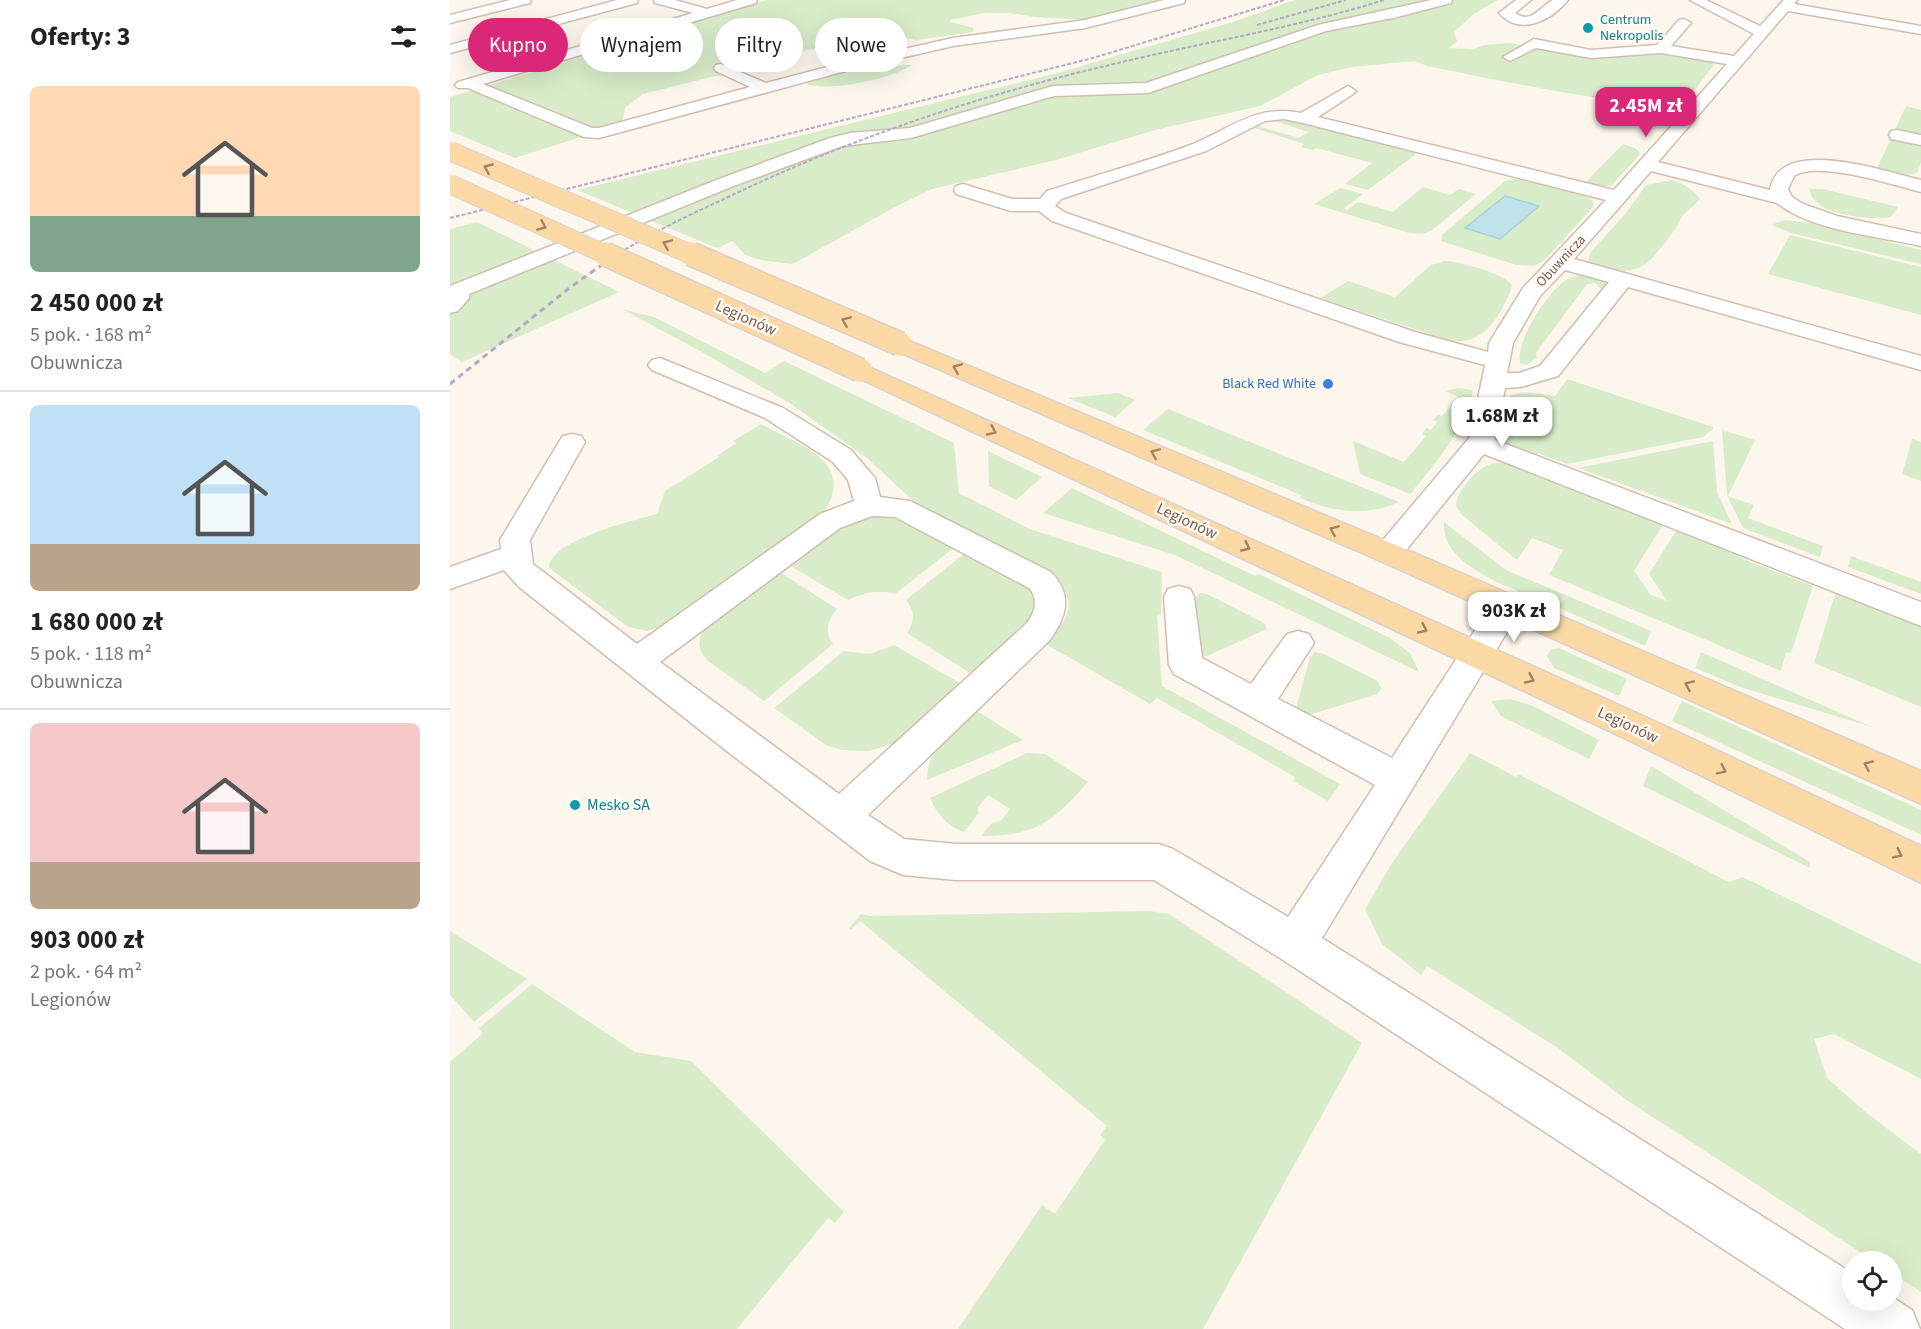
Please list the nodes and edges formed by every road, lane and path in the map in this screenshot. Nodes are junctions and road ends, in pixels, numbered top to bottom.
1 (525, 0) edge
2 (632, 0) edge
3 (660, 0) edge
4 (751, 0) edge
5 (1179, 0) edge
6 (1446, 0) edge
7 (1525, 0) edge
8 (1562, 0) edge
9 (1696, 0) edge
10 (1788, 3) edge
11 (708, 13) junction
12 (454, 18) edge
13 (564, 18) edge
14 (1516, 20) junction
15 (1684, 23) dead end
16 (1501, 29) dead end
17 (1921, 30) edge
18 (1763, 33) junction
19 (1514, 38) dead end
20 (1534, 43) junction
21 (468, 44) edge
22 (926, 48) junction
23 (450, 49) edge
24 (1660, 49) junction
25 (1510, 57) dead end
26 (1738, 61) junction
27 (913, 67) dead end
28 (731, 72) edge
29 (470, 84) junction
30 (766, 86) junction
31 (824, 87) dead end
32 (450, 89) edge
33 (1348, 91) dead end
34 (532, 109) junction
35 (1304, 118) junction
36 (536, 132) dead end
37 (599, 132) junction
38 (1897, 135) dead end
39 (561, 140) dead end
40 (1921, 140) edge
41 (450, 152) edge
42 (1647, 165) junction
43 (450, 184) edge
44 (1921, 186) edge
45 (963, 190) dead end
46 (1618, 197) junction
47 (1782, 199) junction
48 (1045, 205) junction
49 (1920, 237) edge
50 (1562, 262) junction
51 (1623, 279) junction
52 (450, 306) edge
53 (1921, 363) edge
54 (660, 365) dead end
55 (1496, 371) junction
56 (572, 442) dead end
57 (1479, 443) junction
58 (869, 506) junction
59 (1388, 553) junction
60 (517, 555) junction
61 (450, 578) edge
62 (1179, 597) dead end
63 (1507, 606) junction
64 (1921, 614) edge
65 (1298, 643) dead end
66 (1477, 654) junction
67 (636, 661) junction
68 (1257, 703) junction
69 (1398, 780) junction
70 (1921, 788) edge
71 (840, 817) junction
72 (1921, 865) edge
73 (1296, 944) junction
74 (1893, 1329) edge

1 - 12 street
2 - 13 street
3 - 11 street
4 - 11 street
5 - 22 street
6 - 52 street
7 - 14 street
8 - 14 street
9 - 18 street
10 - 17 street
10 - 18 street, Obuwnicza
11 - 29 street
14 - 16 street
15 - 24 street
18 - 26 street, Obuwnicza
19 - 20 street
20 - 24 street
20 - 25 street
21 - 23 street
22 - 27 street
22 - 30 street
24 - 26 street
26 - 42 street, Obuwnicza
28 - 30 street
29 - 32 street
29 - 34 street
30 - 31 street
30 - 37 street
33 - 35 street
34 - 36 street
34 - 37 street
35 - 46 street
35 - 48 street
37 - 39 street
38 - 40 street
59 -> 41 main road, bridge
42 - 46 street, Obuwnicza
42 - 47 street
43 -> 66 main road, Legionów, bridge
44 - 47 street
45 - 48 street
46 - 50 street, Obuwnicza
47 - 49 street
48 - 55 street
50 - 51 street
50 - 55 street, Obuwnicza
51 - 53 street
51 - 55 street
54 - 58 street
55 - 57 street, Obuwnicza
56 - 60 street
57 - 59 street, Obuwnicza
57 - 64 street
58 - 67 street
58 - 71 street
59 - 63 main road
60 - 61 street
60 - 67 street
62 - 68 street
63 - 66 street
70 -> 63 main road
65 - 68 street
66 - 69 street
66 -> 72 main road, Legionów
67 - 71 street
68 - 69 street
69 - 73 street
71 - 73 street
73 - 74 street

